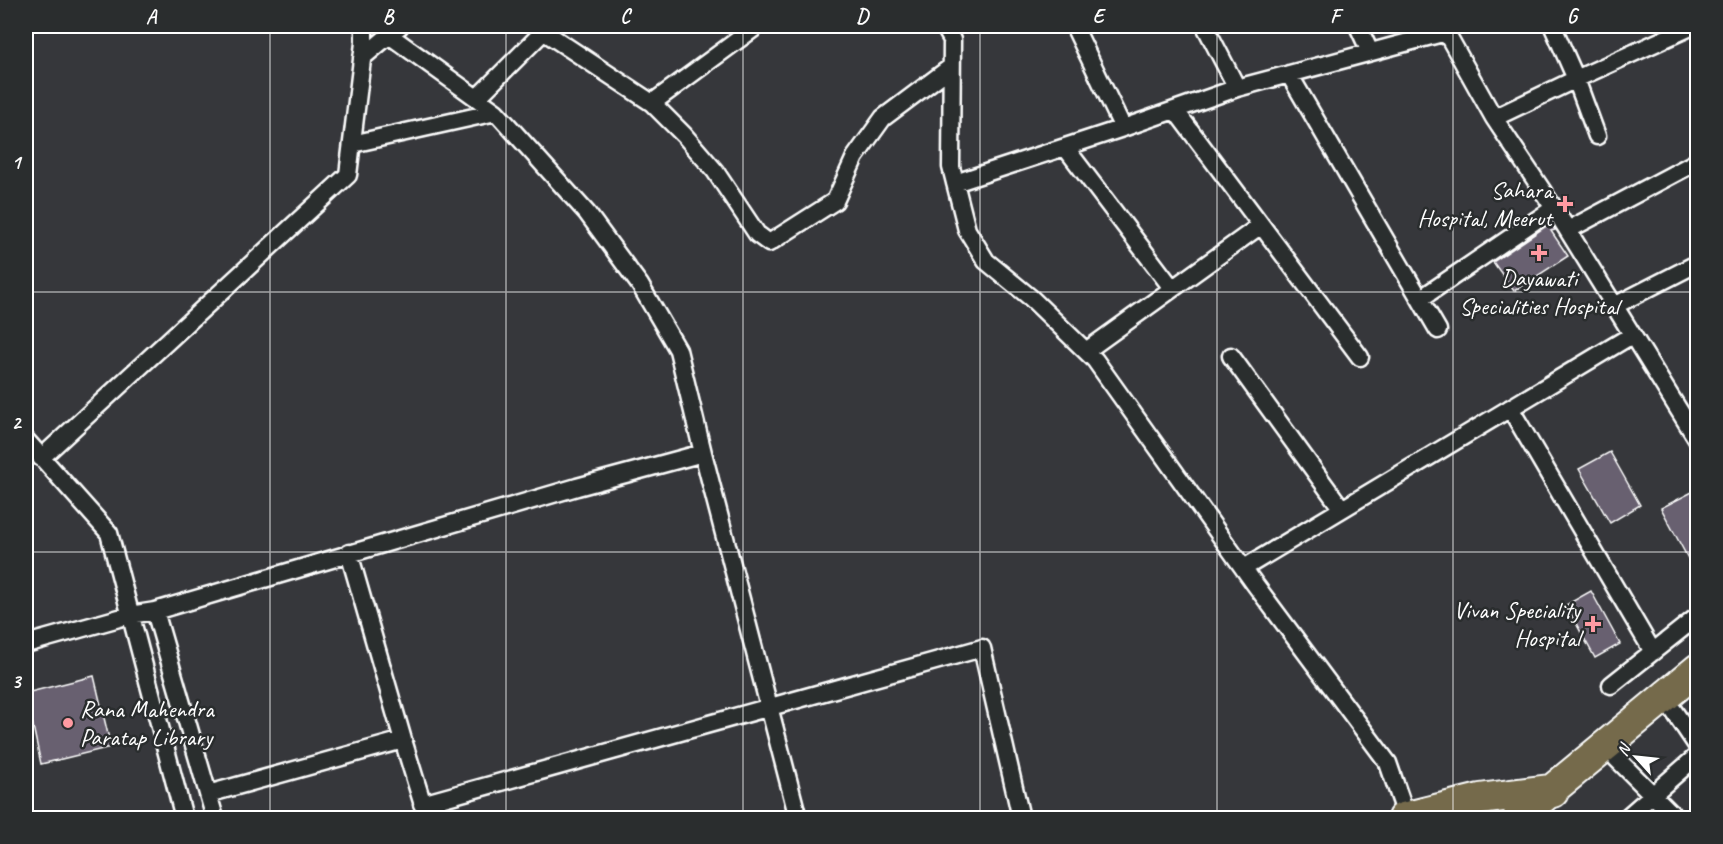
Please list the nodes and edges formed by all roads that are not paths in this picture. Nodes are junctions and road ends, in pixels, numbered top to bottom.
1 (364, 26) edge
2 (757, 26) edge
3 (944, 26) edge
4 (1074, 26) edge
5 (1205, 26) edge
6 (1358, 26) edge
7 (1555, 26) edge
8 (1693, 26) edge
9 (546, 28) edge
10 (1445, 29) edge
11 (394, 30) edge
12 (1370, 52) junction
13 (362, 58) junction
14 (951, 67) junction
15 (1289, 74) junction
16 (1576, 79) junction
17 (1237, 88) junction
18 (477, 98) junction
19 (652, 103) junction
20 (1175, 110) junction
21 (496, 112) junction
22 (1494, 118) junction
23 (1123, 128) junction
24 (1597, 136) dead end
25 (351, 144) junction
26 (1065, 147) junction
27 (1698, 161) edge
28 (955, 183) junction
29 (1554, 208) junction
30 (1261, 225) junction
31 (1568, 230) junction
32 (1698, 262) edge
33 (1172, 288) junction
34 (1420, 299) junction
35 (1614, 306) junction
36 (1438, 330) dead end
37 (1632, 335) junction
38 (1086, 351) junction
39 (1231, 356) dead end
40 (1360, 357) dead end
41 (1510, 408) junction
42 (26, 440) edge
43 (1698, 441) edge
44 (703, 453) junction
45 (42, 458) junction
46 (1342, 509) junction
47 (349, 553) junction
48 (1244, 568) junction
49 (155, 611) junction
50 (130, 615) junction
51 (1698, 616) edge
52 (26, 644) edge
53 (1653, 652) junction
54 (1698, 669) edge
55 (1611, 685) dead end
56 (1698, 689) edge
57 (769, 707) junction
58 (1673, 710) junction
59 (403, 740) junction
60 (1698, 747) edge
61 (1698, 755) edge
62 (1616, 758) junction
63 (208, 794) junction
64 (1653, 795) junction
65 (1544, 808) edge
66 (424, 811) edge
67 (1406, 818) edge
68 (184, 819) edge
69 (215, 819) edge
70 (798, 819) edge
71 (1021, 819) edge
72 (1478, 819) edge
73 (1626, 819) edge
74 (1676, 819) edge

1 - 13 street
2 - 19 street
3 - 14 street
4 - 23 street
5 - 17 street
6 - 12 street
7 - 16 street
8 - 16 street
9 - 18 street
9 - 19 street
10 - 12 street
10 - 22 street
11 - 13 street
11 - 18 street
12 - 15 street
13 - 25 street
14 - 19 street
14 - 28 street
15 - 17 street
15 - 34 street
16 - 22 street
16 - 24 street
17 - 20 street
18 - 21 street
20 - 23 street
20 - 30 street
21 - 25 street
21 - 44 street
22 - 29 street
23 - 26 street
25 - 45 street
26 - 28 street
26 - 33 street
27 - 31 street
28 - 38 street
29 - 31 street
29 - 34 street
30 - 33 street
30 - 40 street
31 - 35 street
32 - 35 street
33 - 38 street
34 - 36 street
35 - 37 street
37 - 41 street
37 - 43 street
38 - 48 street
39 - 46 street
41 - 46 street
41 - 53 street
42 - 45 street
44 - 47 street
44 - 57 street
45 - 50 street
46 - 48 street
47 - 49 street
47 - 59 street
48 - 67 street
49 - 50 street
49 - 63 street
50 - 52 street
50 - 68 street
51 - 53 street
53 - 55 street
54 - 65 highway
56 - 58 highway
57 - 66 street
57 - 70 street
57 - 71 street
58 - 60 street
58 - 62 highway
59 - 63 street
59 - 66 street
61 - 64 street
62 - 64 street
62 - 65 highway
63 - 69 street
64 - 73 street
64 - 74 street
65 - 67 highway
65 - 72 highway

